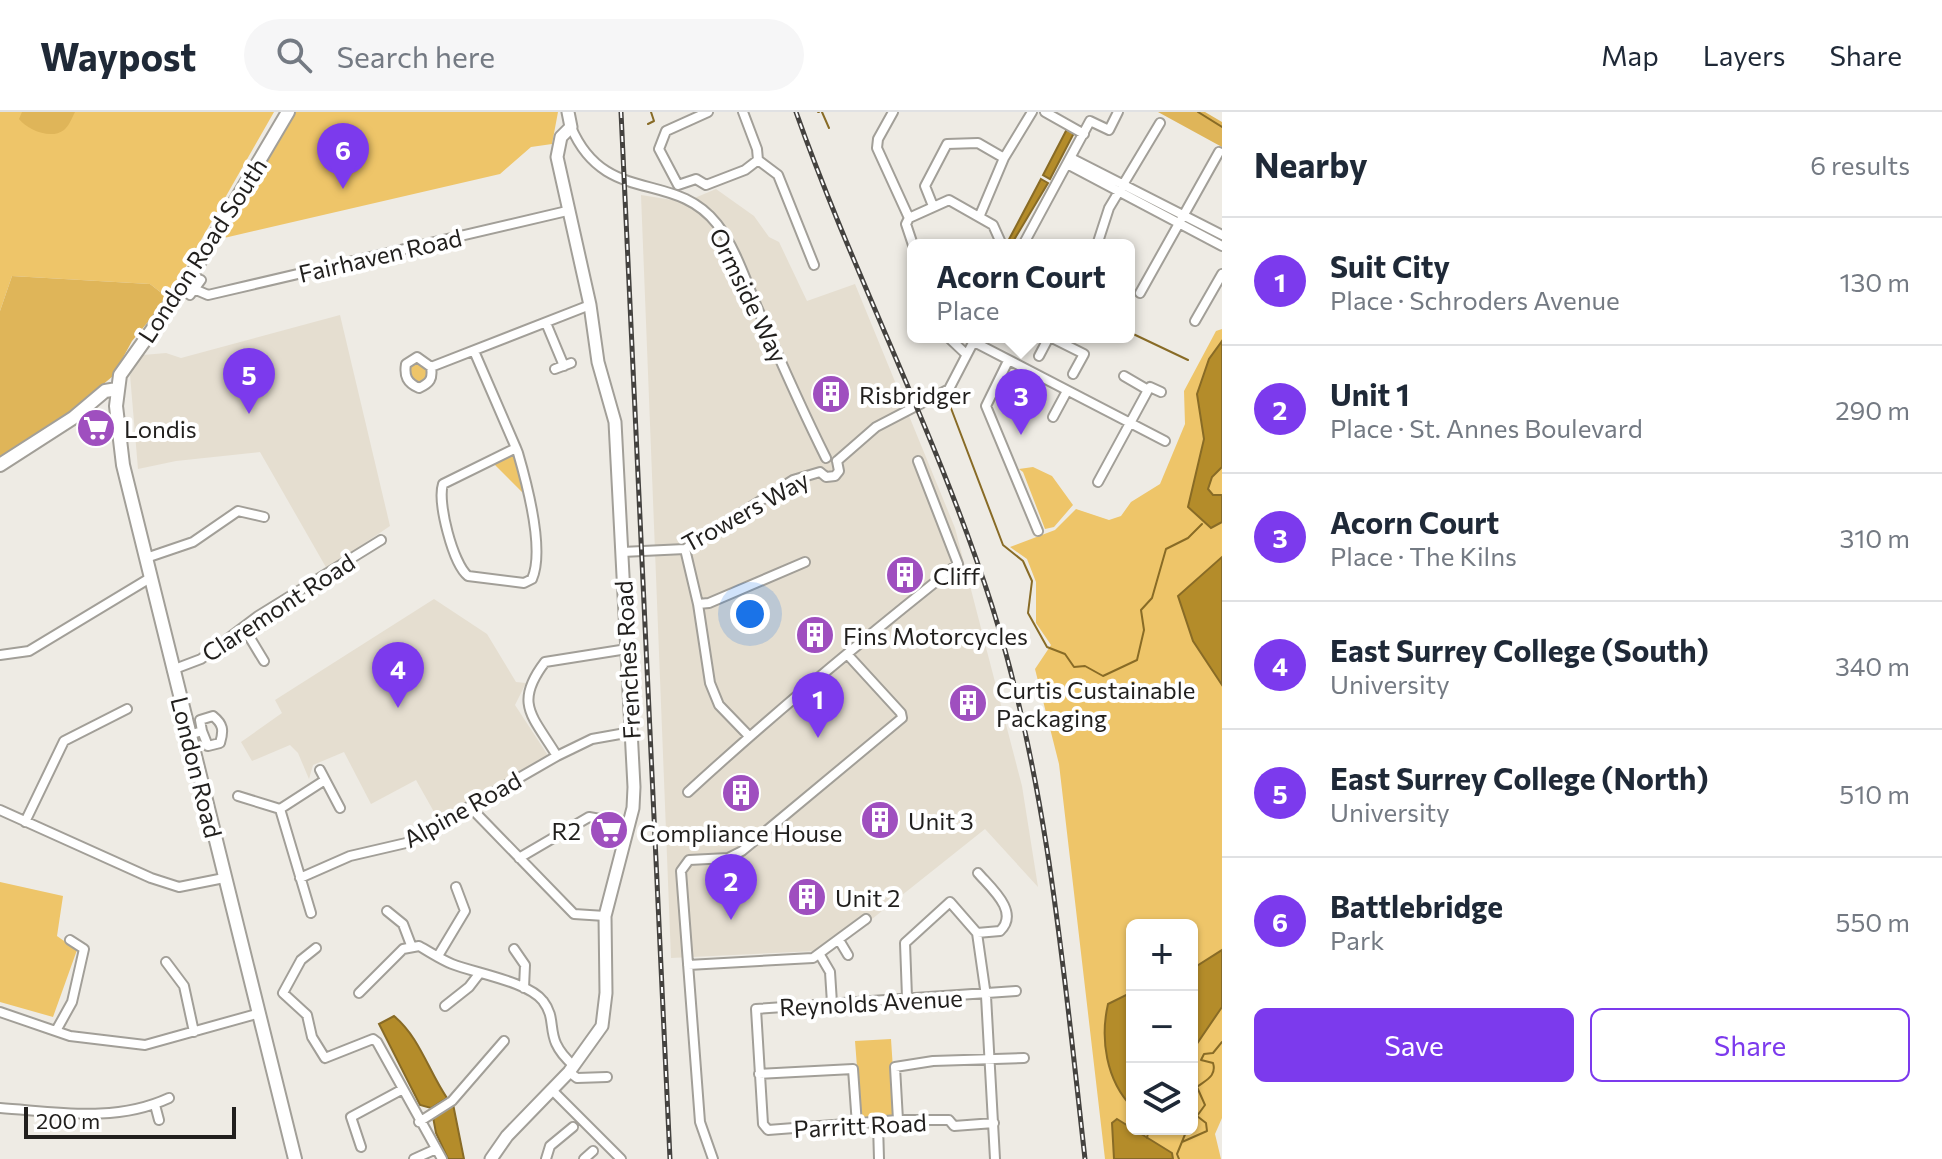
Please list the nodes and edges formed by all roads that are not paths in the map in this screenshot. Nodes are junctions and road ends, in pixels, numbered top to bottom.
1 (288, 112) edge
2 (568, 112) edge
3 (708, 112) edge
4 (743, 112) edge
5 (893, 112) edge
6 (1032, 112) edge
7 (1045, 112) edge
8 (1118, 112) edge
9 (1160, 123) dead end
10 (571, 127) junction
11 (1084, 134) junction
12 (1219, 152) dead end
13 (1004, 158) junction
14 (758, 160) junction
15 (1069, 161) junction
16 (1120, 189) junction
17 (933, 206) junction
18 (567, 211) junction
19 (980, 215) junction
20 (909, 218) junction
21 (1181, 219) junction
22 (1222, 235) edge
23 (911, 239) edge
24 (999, 239) edge
25 (1026, 239) edge
26 (1099, 239) edge
27 (1222, 246) edge
28 (814, 265) dead end
29 (1222, 274) edge
30 (201, 280) dead end
31 (1140, 293) dead end
32 (590, 305) junction
33 (1195, 321) dead end
34 (546, 323) junction
35 (954, 343) edge
36 (973, 343) edge
37 (980, 343) edge
38 (1046, 343) edge
39 (1062, 343) edge
40 (474, 351) junction
41 (966, 354) junction
42 (1008, 361) junction
43 (563, 366) dead end
44 (431, 367) dead end
45 (1030, 372) junction
46 (1124, 376) dead end
47 (117, 389) junction
48 (1148, 390) junction
49 (1066, 391) junction
50 (1161, 392) dead end
51 (1053, 417) dead end
52 (1129, 423) junction
53 (1165, 441) dead end
54 (516, 448) junction
55 (826, 458) junction
56 (837, 461) junction
57 (918, 461) dead end
58 (0, 465) edge
59 (820, 472) junction
60 (1098, 482) dead end
61 (264, 517) dead end
62 (1038, 531) dead end
63 (381, 540) dead end
64 (685, 549) junction
65 (622, 552) junction
66 (146, 558) junction
67 (805, 562) dead end
68 (150, 578) junction
69 (698, 604) junction
70 (244, 628) junction
71 (627, 649) junction
72 (847, 654) junction
73 (0, 655) edge
74 (264, 661) dead end
75 (172, 670) junction
76 (127, 709) dead end
77 (620, 734) dead end
78 (748, 735) junction
79 (557, 756) junction
80 (320, 770) dead end
81 (325, 780) junction
82 (688, 792) dead end
83 (238, 796) dead end
84 (340, 808) dead end
85 (471, 808) junction
86 (280, 809) junction
87 (0, 810) edge
88 (25, 822) junction
89 (628, 824) junction
90 (519, 858) junction
91 (978, 873) dead end
92 (224, 878) junction
93 (300, 878) junction
94 (456, 887) dead end
95 (311, 913) dead end
96 (605, 916) junction
97 (388, 918) dead end
98 (866, 919) dead end
99 (981, 932) junction
100 (70, 940) dead end
101 (839, 940) junction
102 (411, 945) junction
103 (316, 948) dead end
104 (514, 949) dead end
105 (820, 955) junction
106 (848, 955) dead end
107 (438, 956) junction
108 (166, 962) dead end
109 (688, 965) junction
110 (479, 974) junction
111 (524, 988) junction
112 (1016, 991) dead end
113 (359, 993) dead end
114 (986, 996) junction
115 (907, 997) junction
116 (832, 1003) junction
117 (445, 1006) dead end
118 (0, 1012) edge
119 (260, 1013) junction
120 (57, 1029) junction
121 (194, 1032) junction
122 (504, 1041) dead end
123 (1024, 1058) dead end
124 (990, 1059) junction
125 (573, 1072) junction
126 (759, 1074) junction
127 (607, 1077) dead end
128 (403, 1089) junction
129 (552, 1090) junction
130 (169, 1098) dead end
131 (155, 1105) junction
132 (0, 1108) edge
133 (159, 1120) dead end
134 (898, 1120) junction
135 (419, 1122) junction
136 (994, 1123) junction
137 (878, 1124) junction
138 (857, 1125) junction
139 (573, 1127) dead end
140 (361, 1147) dead end
141 (436, 1149) junction
142 (593, 1151) dead end
143 (296, 1159) edge
144 (414, 1159) edge
145 (442, 1159) edge
146 (491, 1159) edge
147 (546, 1159) edge
148 (584, 1159) edge
149 (621, 1159) edge
150 (713, 1159) edge
151 (879, 1159) edge
152 (995, 1159) edge

1 - 47 main road, London Road South
2 - 10 street, Ormside Way
3 - 14 street
4 - 14 street
5 - 20 street
6 - 13 street
7 - 11 street
8 - 11 street
9 - 16 street
10 - 18 street, Frenches Road
10 - 55 street, Ormside Way
11 - 15 street
12 - 21 street
13 - 17 street
13 - 19 street
14 - 28 street
15 - 16 street
15 - 25 street
16 - 21 street
16 - 26 street
17 - 19 street
17 - 20 street
18 - 30 street, Fairhaven Road
18 - 32 street, Frenches Road
19 - 24 street
20 - 23 street
21 - 22 street
21 - 27 street
21 - 31 street
29 - 33 street
32 - 34 street
32 - 65 street, Frenches Road
34 - 40 street
34 - 43 street
35 - 41 street
36 - 41 street, Trowers Way
37 - 42 street
38 - 45 street
39 - 49 street
40 - 44 street
40 - 54 street
41 - 56 street, Trowers Way
42 - 45 street
42 - 62 street
45 - 49 street
46 - 48 street
47 - 58 main road
47 - 66 main road, London Road
48 - 50 street
48 - 52 street
49 - 51 street
49 - 52 street
52 - 53 street
52 - 60 street
54 - 54 street
55 - 56 street, Trowers Way
55 - 59 street, Trowers Way
56 - 59 street, Trowers Way
57 - 72 street
59 - 64 street, Trowers Way
61 - 66 street
63 - 70 street, Claremont Road
64 - 65 street, Trowers Way
64 - 69 street
65 - 71 street, Frenches Road
66 - 68 main road, London Road
67 - 69 street
68 - 73 street
68 - 75 main road, London Road
69 - 78 street
70 - 74 street
70 - 75 street, Claremont Road
71 - 79 street
71 - 89 street, Frenches Road
72 - 78 street
72 - 109 street
75 - 92 main road, London Road
76 - 88 street
77 - 79 street, Alpine Road
78 - 82 street
79 - 85 street, Alpine Road
80 - 81 street
81 - 84 street
81 - 86 street
83 - 86 street
85 - 90 street
85 - 93 street, Alpine Road
86 - 93 street
87 - 88 street
88 - 92 street
89 - 90 street
89 - 96 street, Frenches Road
90 - 96 street
91 - 99 street
92 - 119 main road, London Road
93 - 95 street
94 - 107 street
96 - 125 street, Frenches Road
97 - 102 street
98 - 101 street
99 - 114 street
99 - 115 street
100 - 120 street
101 - 105 street
101 - 106 street
102 - 107 street
102 - 113 street
103 - 128 street
104 - 111 street
105 - 109 street
105 - 116 street
107 - 110 street
108 - 121 street
109 - 150 street
110 - 111 street
110 - 117 street
111 - 125 street
112 - 114 street, Reynolds Avenue
114 - 115 street, Reynolds Avenue
114 - 124 street
115 - 116 street, Reynolds Avenue
116 - 126 street, Reynolds Avenue
118 - 120 street
119 - 121 street
119 - 143 main road, London Road
120 - 121 street
122 - 135 street
123 - 124 street
124 - 134 street
124 - 136 street
125 - 127 street
125 - 129 street, Frenches Road
126 - 138 street, Parritt Road
126 - 138 street
128 - 135 street
128 - 140 street
129 - 146 street, Frenches Road
129 - 149 street
130 - 131 street
131 - 132 street
131 - 133 street
134 - 136 street, Parritt Road
134 - 137 street, Parritt Road
135 - 141 street
136 - 152 street
137 - 138 street, Parritt Road
137 - 151 street
139 - 147 street
141 - 144 street
141 - 145 street
142 - 148 street

